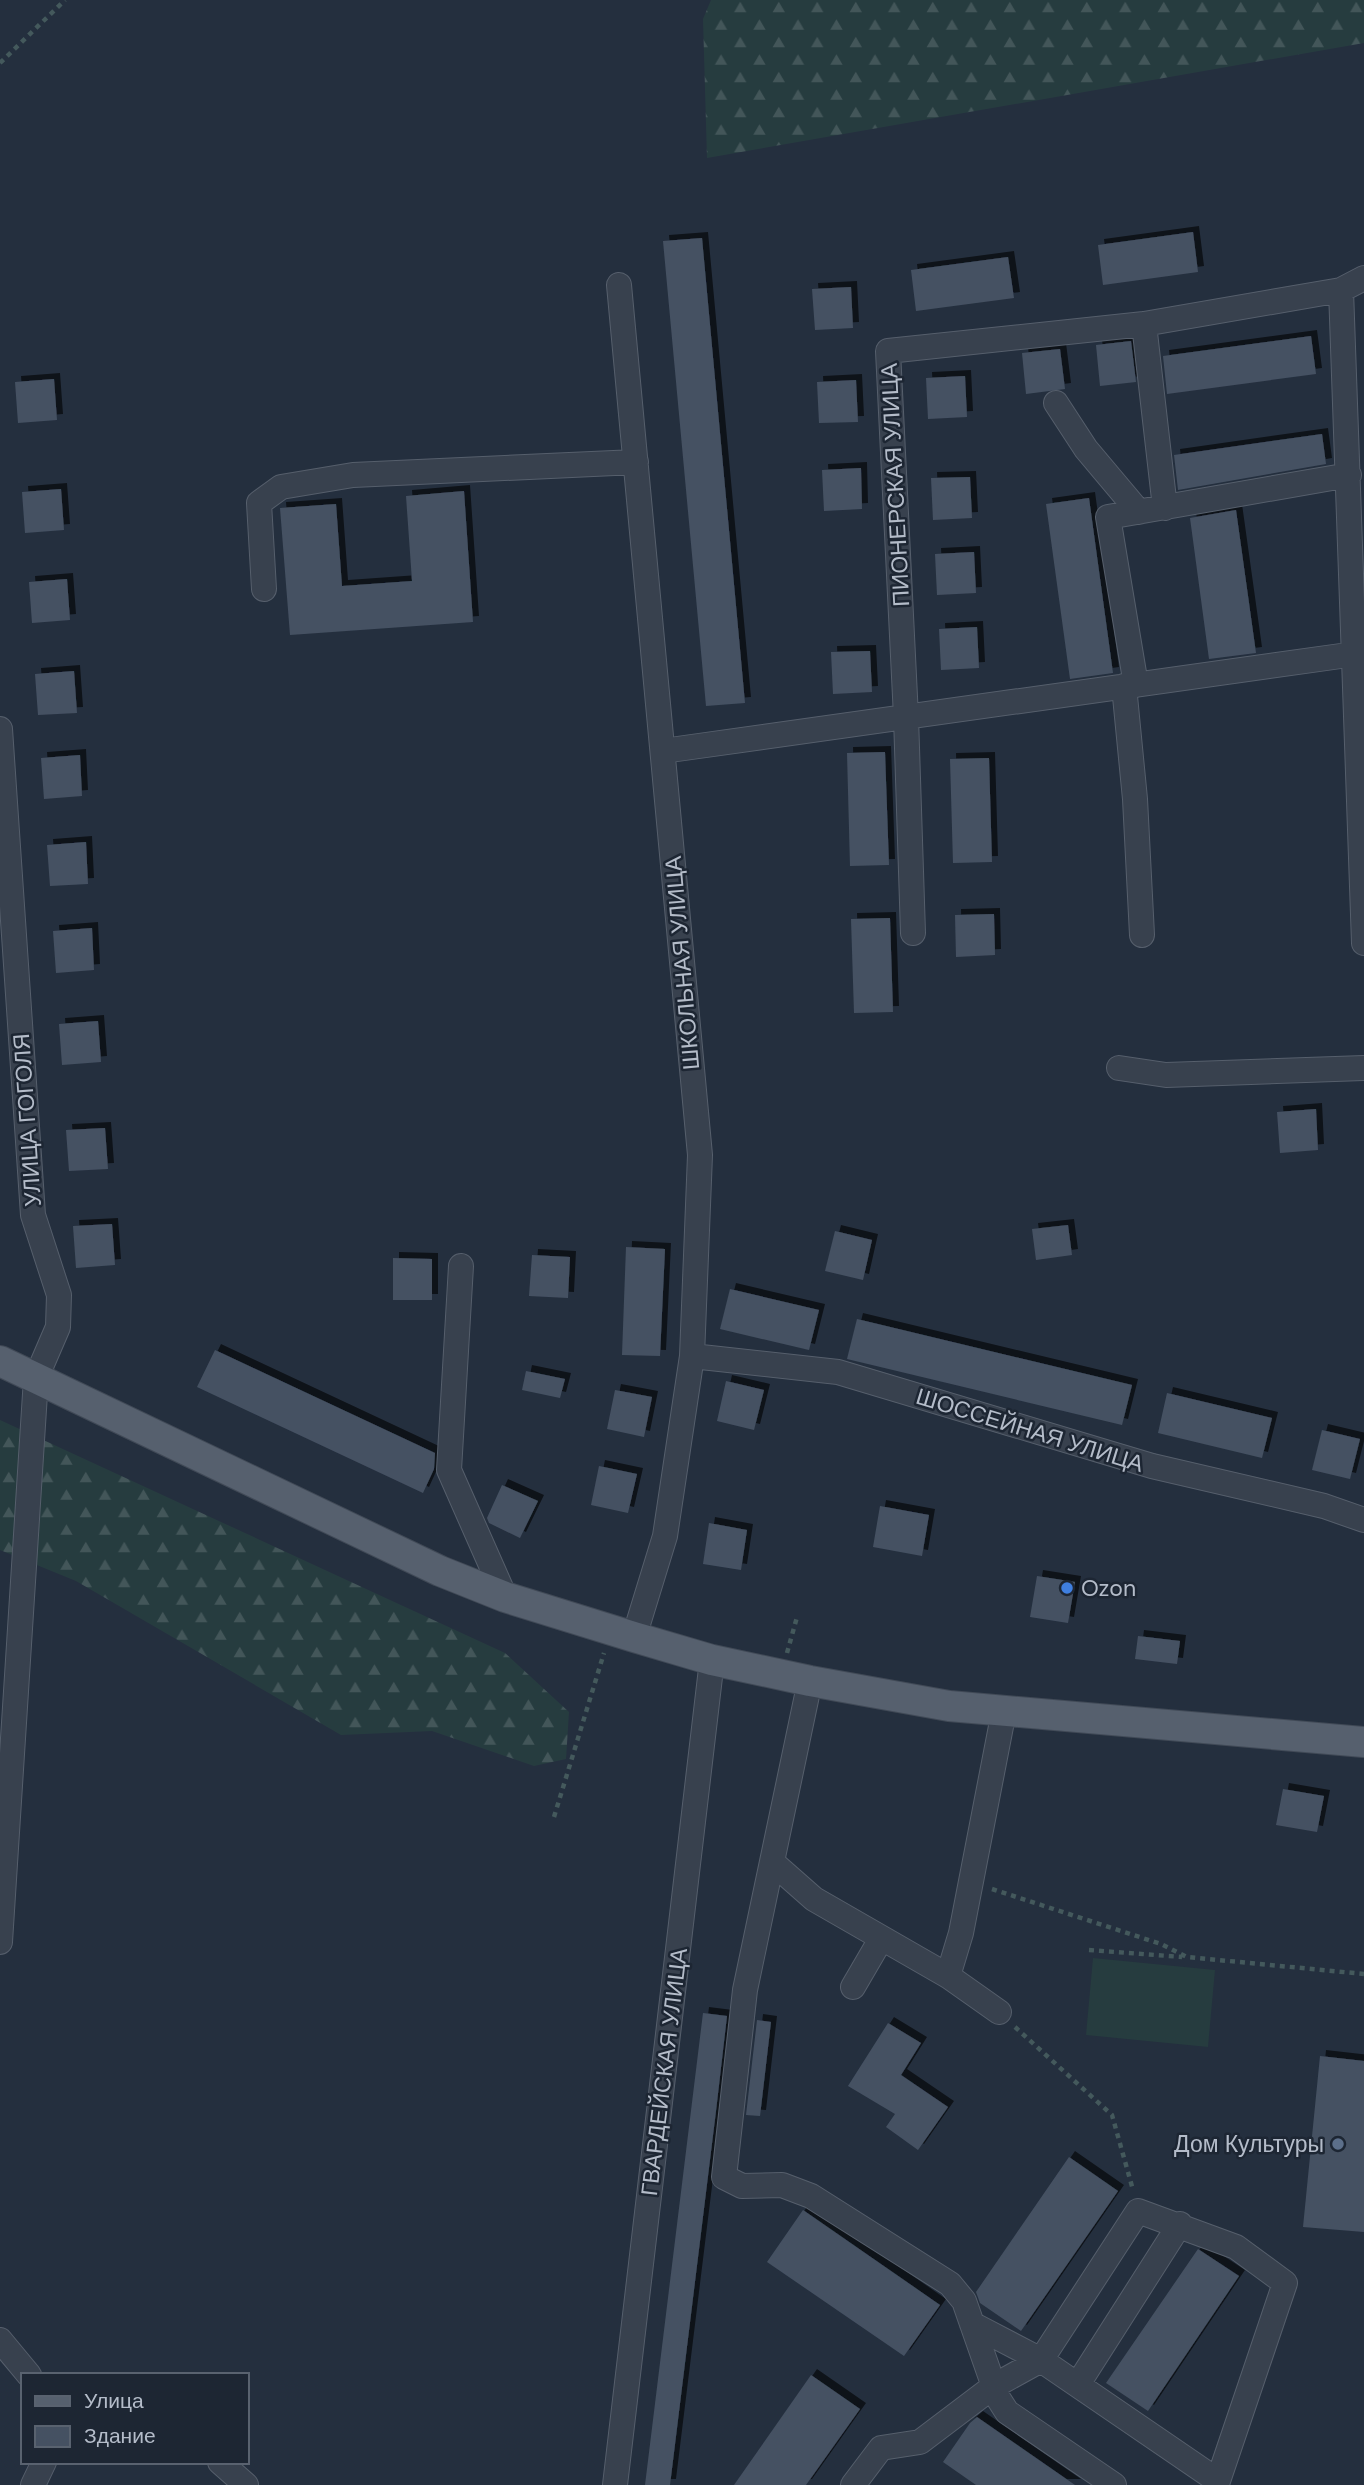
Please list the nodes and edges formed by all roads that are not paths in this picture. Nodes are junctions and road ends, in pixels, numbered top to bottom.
1 (1364, 278) edge
2 (619, 285) dead end
3 (1341, 290) junction
4 (1144, 324) junction
5 (1056, 403) dead end
6 (636, 462) junction
7 (1349, 475) junction
8 (1165, 508) junction
9 (1139, 512) junction
10 (264, 589) dead end
11 (1355, 654) junction
12 (1130, 686) junction
13 (906, 717) junction
14 (0, 729) edge
15 (663, 751) junction
16 (913, 933) dead end
17 (1142, 935) dead end
18 (1364, 943) edge
19 (1119, 1068) dead end
20 (1364, 1068) edge
21 (461, 1266) dead end
22 (692, 1356) junction
23 (0, 1361) edge
24 (36, 1378) junction
25 (1364, 1520) edge
26 (505, 1597) junction
27 (623, 1634) junction
28 (712, 1660) junction
29 (810, 1681) junction
30 (1004, 1711) junction
31 (1364, 1742) edge
32 (772, 1862) junction
33 (881, 1939) junction
34 (0, 1942) edge
35 (948, 1976) junction
36 (853, 1987) dead end
37 (999, 2012) road end
38 (1180, 2224) junction
39 (972, 2324) junction
40 (0, 2340) edge
41 (1041, 2360) junction
42 (27, 2373) edge
43 (1078, 2384) junction
44 (994, 2386) junction
45 (43, 2464) edge
46 (222, 2464) edge
47 (1217, 2484) edge
48 (33, 2485) edge
49 (246, 2485) edge
50 (615, 2485) edge
51 (853, 2485) edge
52 (1114, 2485) edge

1 - 3 street, ПИОНЕРСКАЯ УЛИЦА
2 - 6 street, ШКОЛЬНАЯ УЛИЦА
3 - 4 street, ПИОНЕРСКАЯ УЛИЦА
3 - 7 street
4 - 8 street
4 - 13 street, ПИОНЕРСКАЯ УЛИЦА
5 - 9 street
6 - 10 street
6 - 15 street, ШКОЛЬНАЯ УЛИЦА
7 - 8 street
7 - 11 street
8 - 9 street
9 - 12 street
11 - 12 street
11 - 18 street
12 - 13 street
12 - 17 street
13 - 15 street
13 - 16 street, ПИОНЕРСКАЯ УЛИЦА
14 - 24 street, УЛИЦА ГОГОЛЯ
15 - 22 street, ШКОЛЬНАЯ УЛИЦА
19 - 20 street
21 - 26 street
22 - 25 street, ШОССЕЙНАЯ УЛИЦА
22 - 27 street, ШКОЛЬНАЯ УЛИЦА
23 - 24 main road
24 - 26 main road
24 - 34 street, УЛИЦА ГОГОЛЯ
26 - 27 main road
27 - 28 main road
28 - 29 main road
28 - 50 street, ГВАРДЕЙСКАЯ УЛИЦА
29 - 30 main road
29 - 32 street
30 - 31 main road
30 - 35 street
32 - 33 street
32 - 39 street
33 - 35 street
33 - 36 street
35 - 37 street
38 - 41 street
38 - 43 street
38 - 47 street
39 - 41 street
39 - 44 street
40 - 42 street
41 - 43 street
41 - 44 street
43 - 47 street
44 - 51 street
44 - 52 street
45 - 48 street
46 - 49 street

